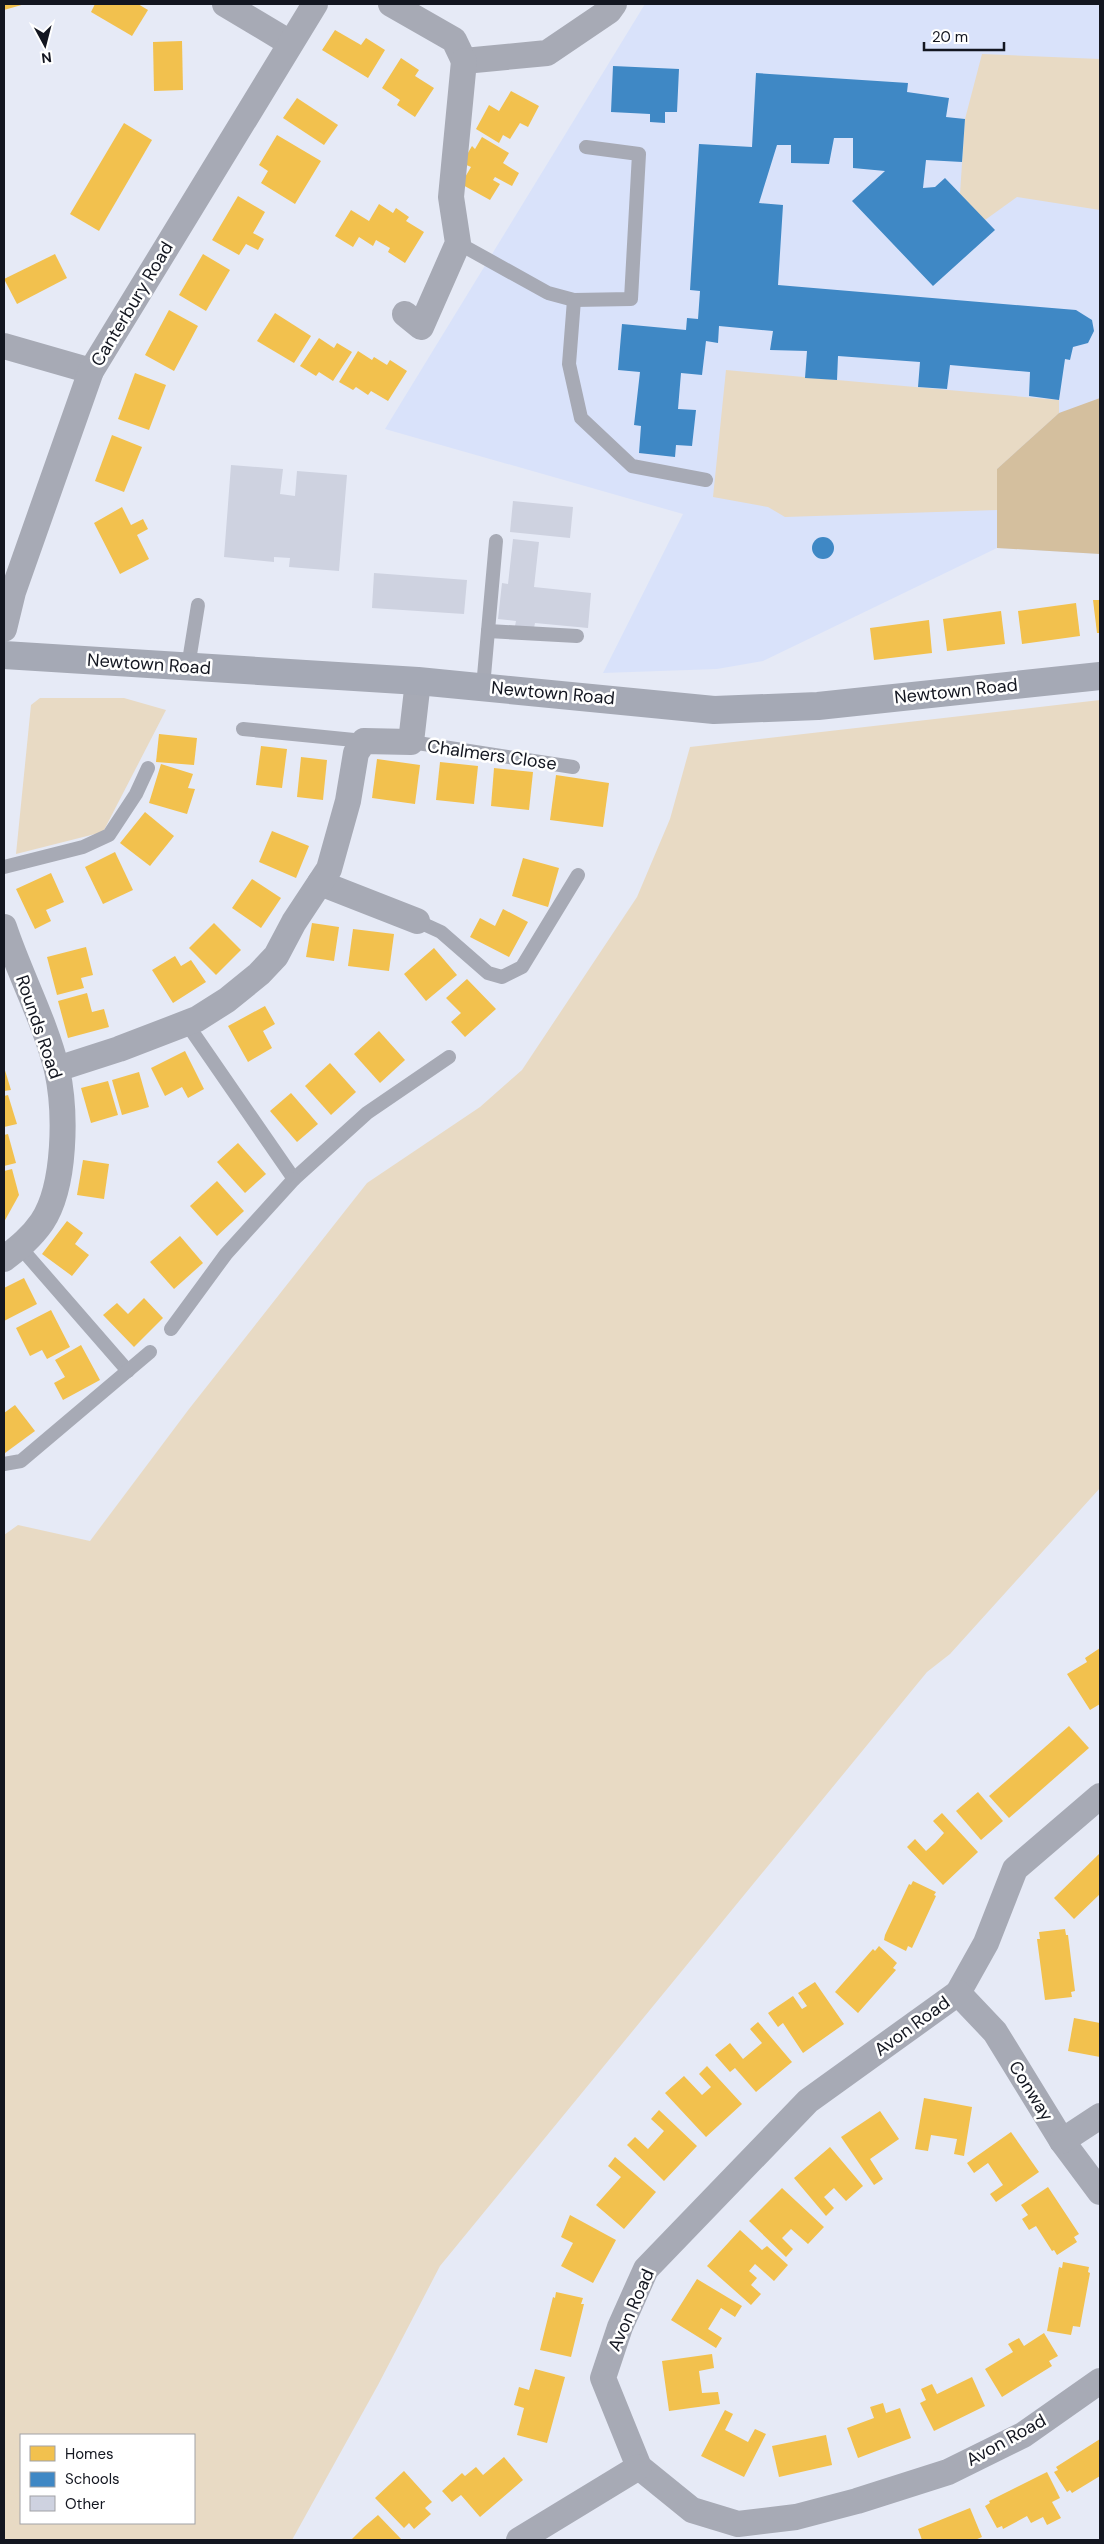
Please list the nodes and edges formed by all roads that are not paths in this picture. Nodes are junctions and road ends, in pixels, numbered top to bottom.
1 (224, 4) edge
2 (315, 4) edge
3 (391, 4) edge
4 (614, 4) edge
5 (290, 43) junction
6 (464, 60) junction
7 (586, 147) dead end
8 (458, 243) junction
9 (574, 300) junction
10 (405, 314) dead end
11 (4, 346) edge
12 (91, 371) junction
13 (706, 480) dead end
14 (496, 541) dead end
15 (9, 592) edge
16 (198, 605) dead end
17 (4, 629) edge
18 (488, 631) junction
19 (577, 636) dead end
20 (4, 655) edge
21 (188, 666) junction
22 (1100, 676) edge
23 (418, 681) junction
24 (482, 687) junction
25 (243, 728) dead end
26 (364, 741) junction
27 (410, 742) junction
28 (573, 767) dead end
29 (148, 768) dead end
30 (4, 867) edge
31 (578, 875) dead end
32 (320, 883) junction
33 (417, 921) joint
34 (4, 927) edge
35 (187, 1024) junction
36 (449, 1057) dead end
37 (56, 1069) junction
38 (294, 1179) junction
39 (12, 1253) edge
40 (171, 1329) dead end
41 (150, 1352) dead end
42 (128, 1371) junction
43 (4, 1464) edge
44 (1100, 1796) edge
45 (958, 1993) junction
46 (1100, 2116) edge
47 (1062, 2141) junction
48 (1100, 2192) edge
49 (1100, 2381) edge
50 (639, 2468) junction
51 (519, 2540) edge

1 - 5 street
2 - 5 street, Canterbury Road
3 - 6 street
4 - 6 street
5 - 12 street, Canterbury Road
6 - 8 street
7 - 9 lane
8 - 9 lane
8 - 10 street
9 - 13 lane
11 - 12 street
12 - 15 street, Canterbury Road
14 - 18 lane
15 - 17 street, Canterbury Road
16 - 21 lane
18 - 19 lane
18 - 24 lane
20 - 21 main road, Newtown Road
21 - 23 main road, Newtown Road
22 - 24 main road, Newtown Road
23 - 24 main road, Newtown Road
23 - 27 street, Chalmers Close
25 - 26 lane
26 - 27 street, Chalmers Close
26 - 32 street
27 - 28 lane, Chalmers Close
29 - 30 lane
31 - 33 lane
32 - 33 street
32 - 35 street
34 - 37 street, Rounds Road
35 - 37 street
35 - 38 lane
36 - 38 lane
37 - 39 street, Rounds Road
38 - 40 lane
39 - 42 lane
41 - 42 lane
42 - 43 lane
44 - 45 street, Avon Road
45 - 47 street, Conway
45 - 50 street, Avon Road
46 - 47 street
47 - 48 street, Conway
49 - 50 street, Avon Road
50 - 51 street

